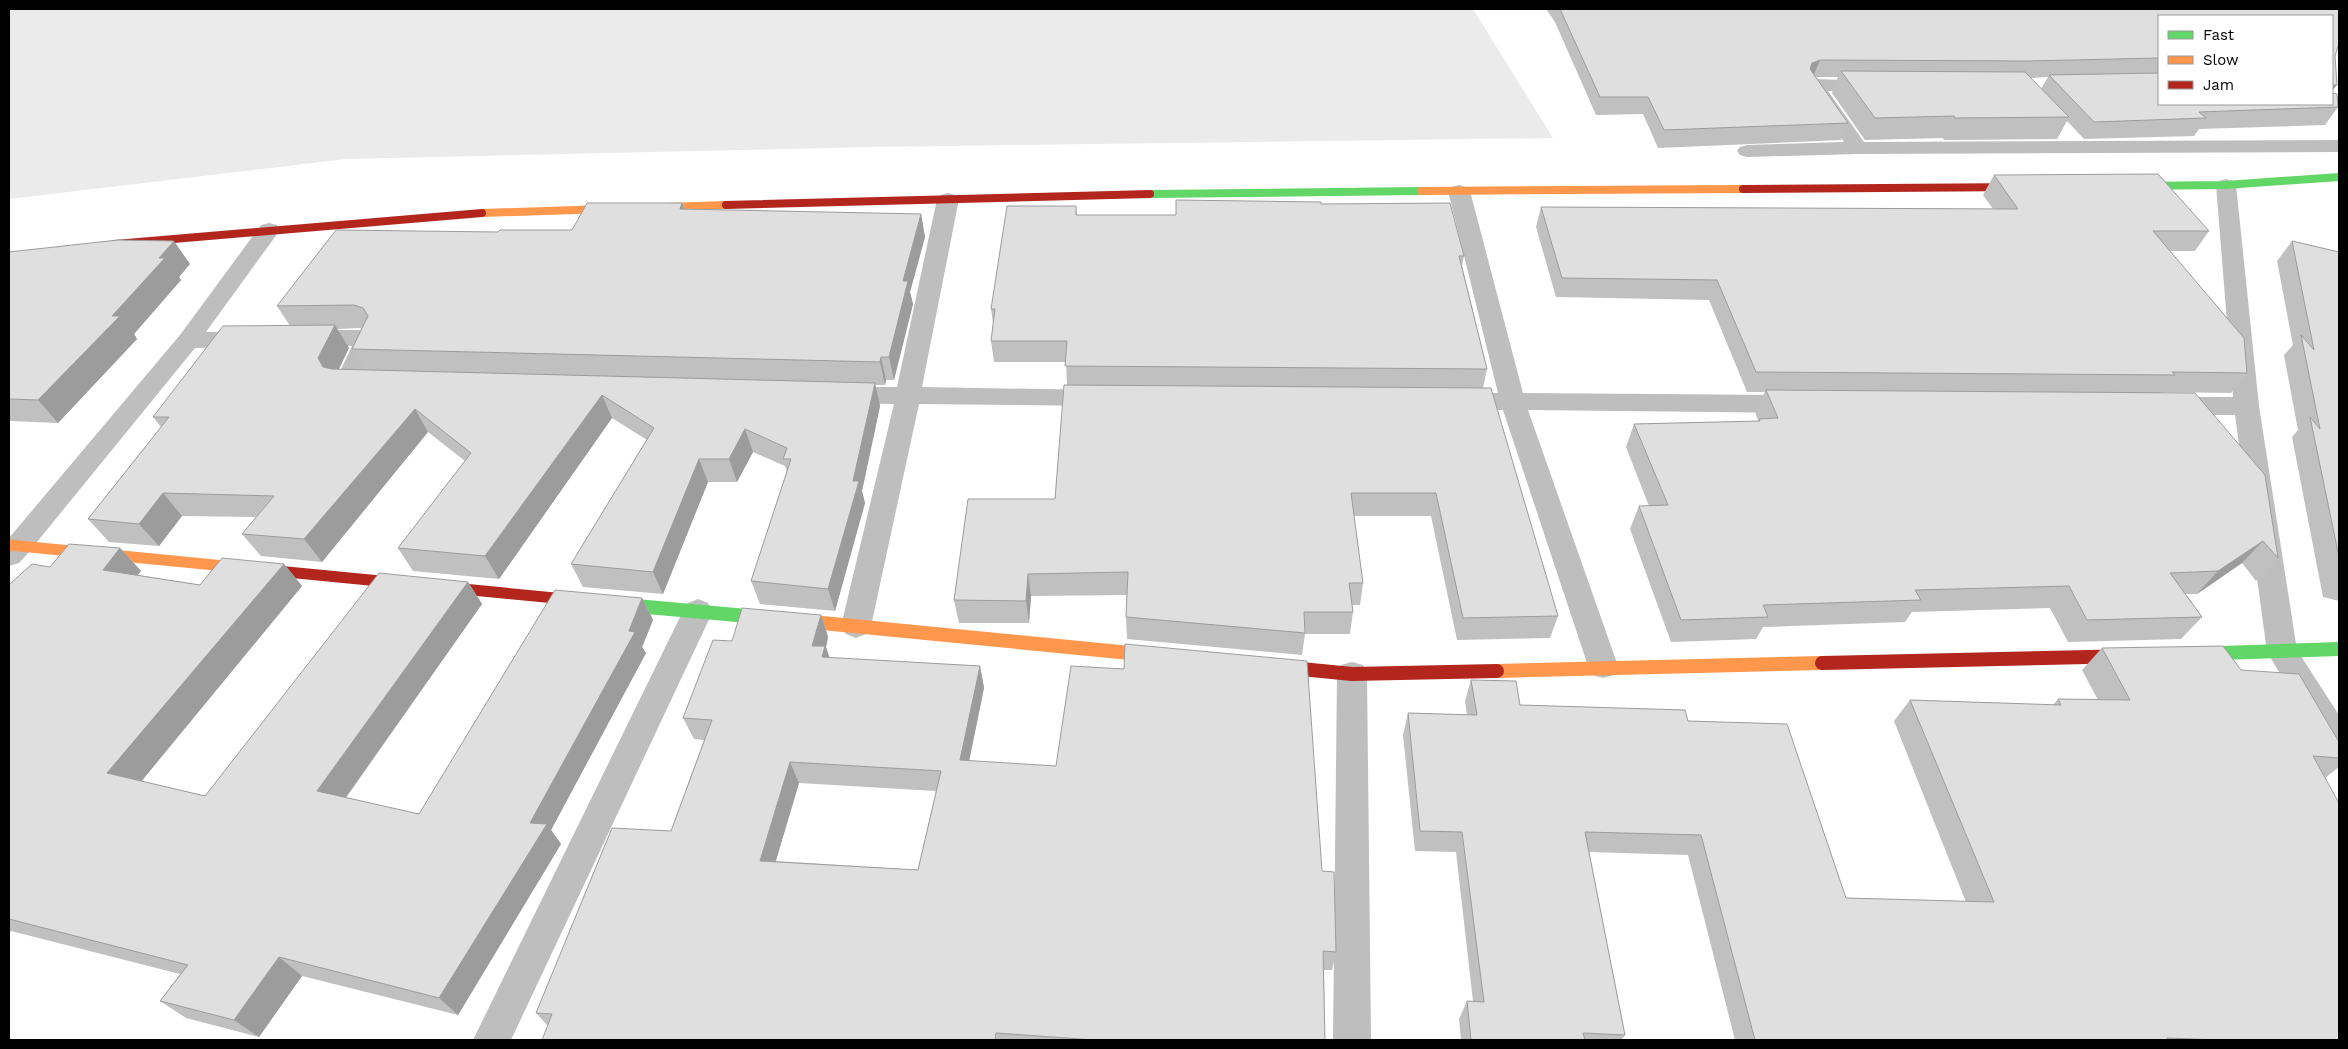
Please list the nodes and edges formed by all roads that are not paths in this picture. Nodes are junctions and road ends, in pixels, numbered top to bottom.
1 (1892, 85) edge
2 (2059, 127) edge
3 (2339, 146) edge
4 (1858, 148) junction
5 (2079, 148) junction
6 (1748, 151) dead end
7 (2339, 177) edge
8 (2226, 185) junction
9 (2037, 186) edge
10 (2116, 186) edge
11 (1459, 191) junction
12 (948, 199) junction
13 (269, 230) junction
14 (105, 246) edge
15 (188, 340) junction
16 (396, 384) edge
17 (819, 394) edge
18 (908, 396) junction
19 (1124, 398) edge
20 (1433, 401) edge
21 (1513, 402) junction
22 (1822, 404) edge
23 (2147, 406) edge
24 (2246, 406) junction
25 (12, 549) edge
26 (698, 611) junction
27 (856, 626) junction
28 (2339, 649) edge
29 (2282, 652) junction
30 (2182, 654) edge
31 (2142, 655) edge
32 (1174, 657) edge
33 (1263, 665) edge
34 (1603, 666) junction
35 (1352, 674) junction
36 (2339, 742) edge
37 (492, 1040) edge
38 (1352, 1040) edge

1 - 4 street
2 - 5 street
3 - 5 street
4 - 5 street
4 - 6 street
7 - 8 street
8 - 10 street
8 - 24 street
9 - 11 street
11 - 12 street
11 - 21 street
12 - 13 street
12 - 18 street
13 - 14 street
13 - 15 street
15 - 16 street
15 - 25 street
17 - 18 street
18 - 19 street
18 - 27 street
20 - 21 street
21 - 22 street
21 - 34 street
23 - 24 street
24 - 29 street
25 - 26 street
26 - 27 street
26 - 37 street
27 - 32 street
28 - 29 street
29 - 30 street
29 - 36 street
31 - 34 street
33 - 35 street
34 - 35 street
35 - 38 street

